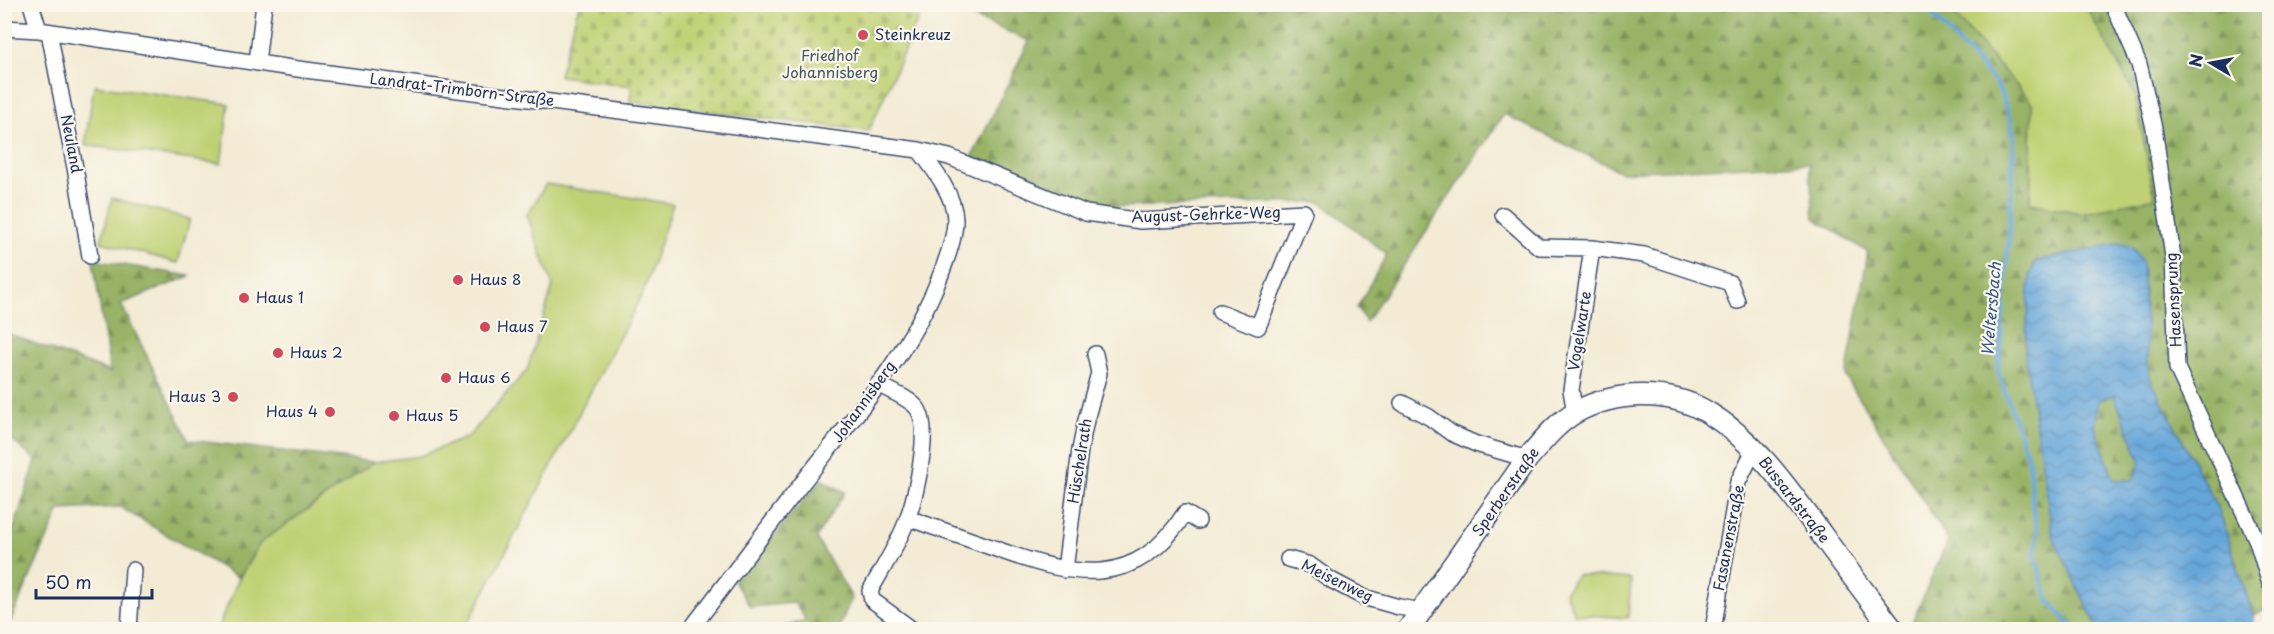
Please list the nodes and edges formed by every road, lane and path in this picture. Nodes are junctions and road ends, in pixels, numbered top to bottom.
1 (31, 4) edge
2 (264, 4) edge
3 (2113, 4) edge
4 (4, 28) edge
5 (44, 31) junction
6 (257, 62) junction
7 (919, 150) junction
8 (1503, 215) dead end
9 (1592, 248) junction
10 (90, 256) dead end
11 (1737, 301) dead end
12 (1220, 312) dead end
13 (1095, 354) dead end
14 (878, 384) junction
15 (1635, 395) joint
16 (1402, 403) dead end
17 (1575, 413) junction
18 (1754, 450) junction
19 (1527, 459) junction
20 (908, 518) junction
21 (1198, 520) dead end
22 (1288, 559) dead end
23 (134, 570) dead end
24 (1065, 570) junction
25 (2270, 584) edge
26 (1422, 611) junction
27 (129, 630) edge
28 (690, 630) edge
29 (913, 630) edge
30 (1408, 630) edge
31 (1713, 630) edge
32 (1893, 630) edge

1 - 5 street, Neuland
2 - 6 street
3 - 25 street, Hasensprung
4 - 5 street, Landrat-Trimborn-Straße
5 - 6 street, Landrat-Trimborn-Straße
5 - 10 street, Neuland
6 - 7 street, Landrat-Trimborn-Straße
7 - 12 street, August-Gehrke-Weg
7 - 14 street, Johannisberg
8 - 9 street
9 - 11 street
9 - 17 street, Vogelwarte
13 - 24 street, Hüschelrath
14 - 20 street
14 - 28 street, Johannisberg
15 - 17 street, Sperberstraße
15 - 18 street, Bussardstraße
16 - 19 street
17 - 19 street, Sperberstraße
18 - 31 street, Fasanenstraße
18 - 32 street, Bussardstraße
19 - 26 street, Sperberstraße
20 - 24 street
20 - 29 street
21 - 24 street
22 - 26 street, Meisenweg
23 - 27 street
26 - 30 street, Sperberstraße

